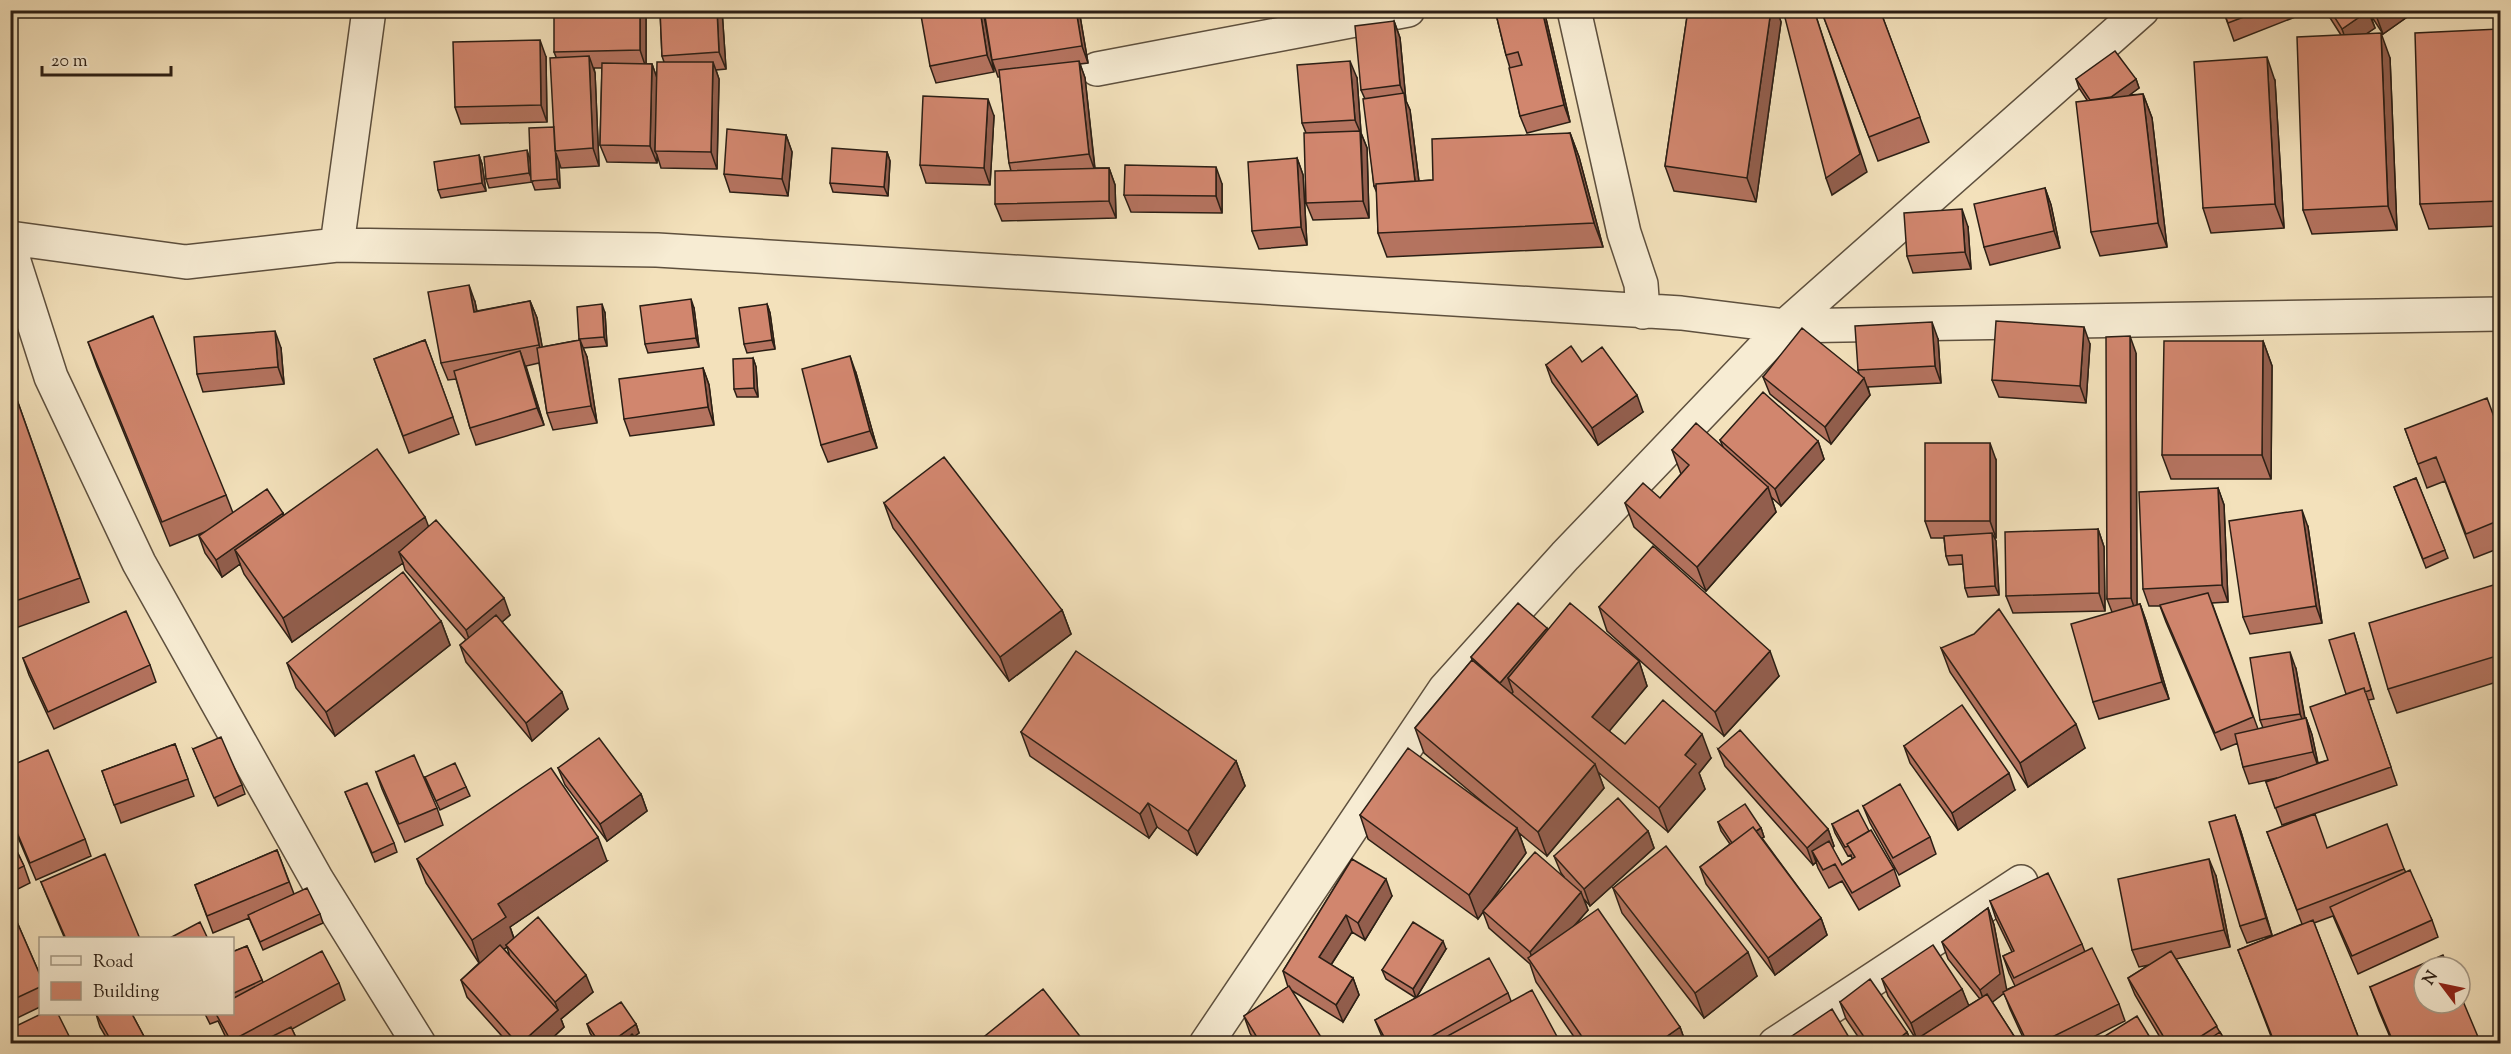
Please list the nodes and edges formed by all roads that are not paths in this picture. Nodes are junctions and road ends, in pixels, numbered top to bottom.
1 (369, 10) edge
2 (1408, 10) edge
3 (1574, 10) edge
4 (2142, 10) edge
5 (1097, 69) dead end
6 (10, 238) edge
7 (337, 245) junction
8 (10, 249) edge
9 (1643, 312) junction
10 (2500, 314) edge
11 (1785, 326) junction
12 (2021, 882) dead end
13 (419, 1044) edge
14 (1206, 1044) edge
15 (1775, 1044) edge

1 - 7 street
2 - 5 street
3 - 9 street
4 - 11 street
6 - 7 street
7 - 9 street
8 - 13 street
9 - 11 street
10 - 11 street
11 - 14 street
12 - 15 street

